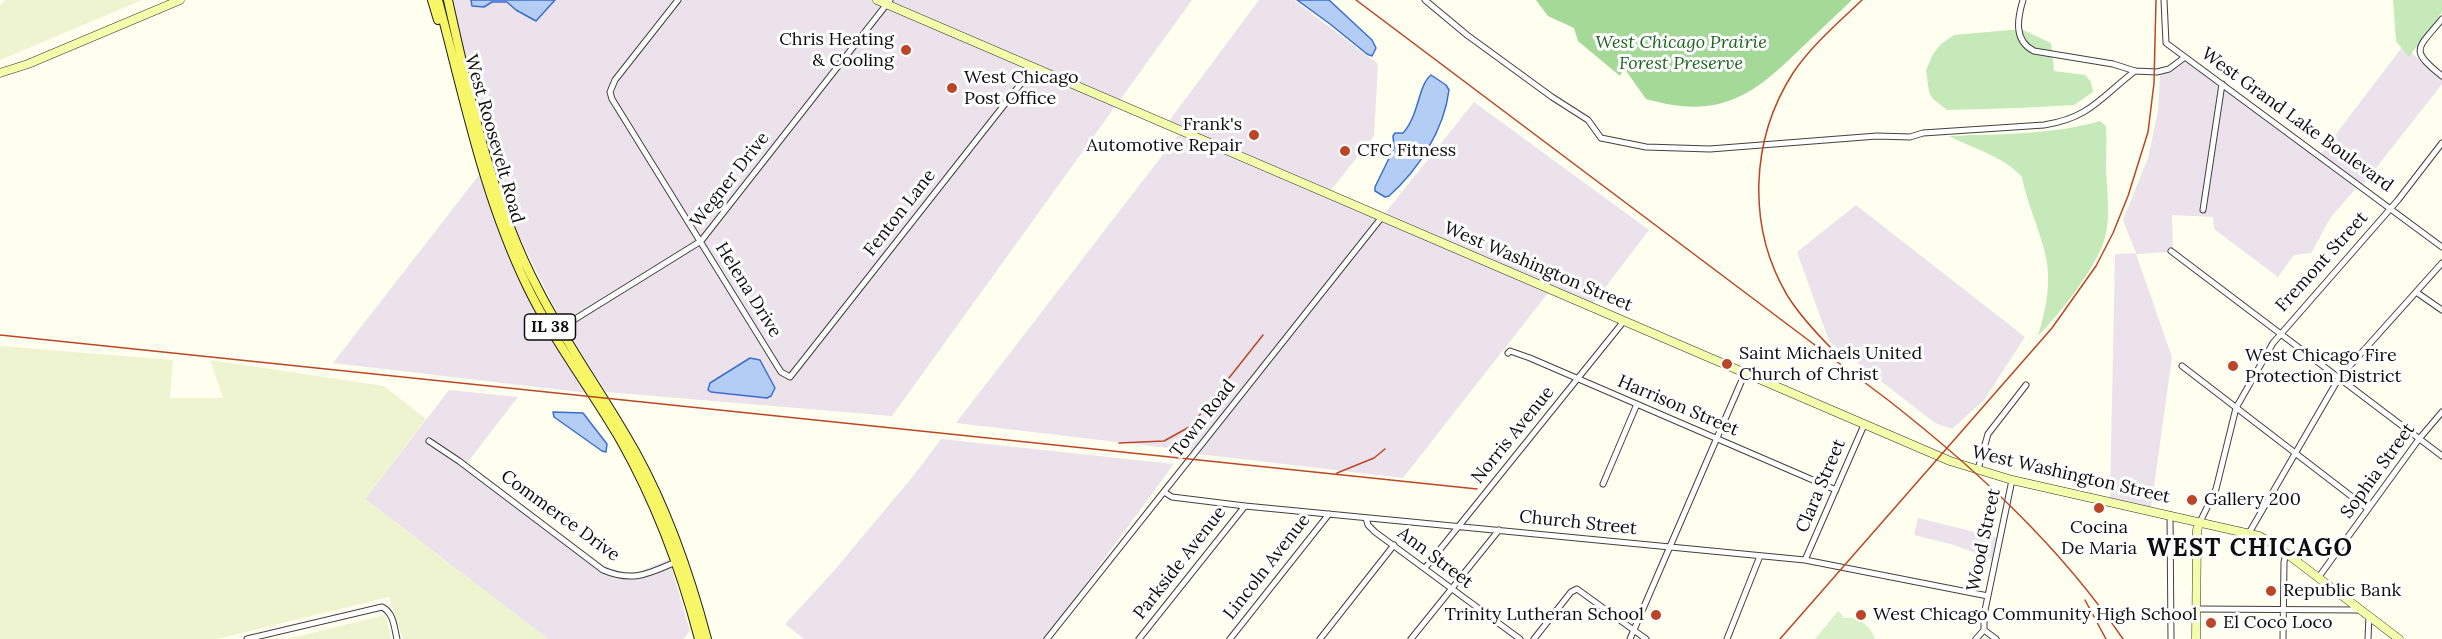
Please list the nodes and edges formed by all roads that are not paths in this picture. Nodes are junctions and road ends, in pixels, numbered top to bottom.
1 (180, 0) edge
2 (432, 0) edge
3 (438, 0) edge
4 (448, 0) edge
5 (678, 0) edge
6 (877, 0) edge
7 (1425, 0) edge
8 (2023, 0) edge
9 (2164, 0) edge
10 (888, 2) edge
11 (2442, 19) edge
12 (447, 33) junction
13 (2185, 57) junction
14 (1034, 67) junction
15 (2135, 71) junction
16 (0, 73) edge
17 (2442, 76) edge
18 (2222, 84) junction
19 (2442, 143) edge
20 (2390, 208) junction
21 (2203, 210) dead end
22 (1382, 217) junction
23 (701, 241) junction
24 (2442, 247) edge
25 (2171, 251) dead end
26 (2442, 263) edge
27 (2416, 291) junction
28 (2442, 310) edge
29 (1624, 321) junction
30 (556, 330) junction
31 (2280, 333) junction
32 (1508, 353) dead end
33 (2182, 366) dead end
34 (1745, 373) junction
35 (790, 377) joint
36 (2339, 378) junction
37 (1577, 379) junction
38 (2026, 385) dead end
39 (1637, 404) junction
40 (2236, 408) junction
41 (2442, 412) edge
42 (1864, 425) junction
43 (1716, 439) junction
44 (2419, 439) junction
45 (429, 441) dead end
46 (2296, 453) junction
47 (2442, 456) edge
48 (1978, 469) junction
49 (2012, 480) junction
50 (1603, 484) dead end
51 (1836, 490) junction
52 (1164, 492) junction
53 (1245, 506) junction
54 (2368, 509) junction
55 (1329, 514) junction
56 (2170, 515) junction
57 (1366, 518) junction
58 (2200, 522) junction
59 (1460, 526) junction
60 (1499, 530) junction
61 (2249, 533) junction
62 (1394, 546) junction
63 (1669, 548) junction
64 (2286, 554) junction
65 (1760, 556) junction
66 (679, 560) junction
67 (1805, 560) junction
68 (1425, 568) junction
69 (2318, 578) junction
70 (1452, 589) junction
71 (1988, 596) junction
72 (2196, 609) junction
73 (2283, 610) junction
74 (2360, 610) junction
75 (2368, 616) junction
76 (1634, 630) junction
77 (1984, 630) junction
78 (247, 639) edge
79 (397, 639) edge
80 (699, 639) edge
81 (707, 639) edge
82 (1047, 639) edge
83 (1139, 639) edge
84 (1230, 639) edge
85 (1320, 639) edge
86 (1410, 639) edge
87 (1520, 639) edge
88 (1534, 639) edge
89 (1630, 639) edge
90 (1646, 639) edge
91 (1727, 639) edge
92 (1976, 639) edge
93 (1996, 639) edge
94 (2171, 639) edge
95 (2196, 639) edge
96 (2283, 639) edge
97 (2368, 639) edge
98 (2398, 639) edge

1 - 16 main road
2 - 12 main road
3 - 12 main road, West Roosevelt Road / IL 38
4 - 30 main road, West Roosevelt Road / IL 38
5 - 23 street, Helena Drive
6 - 10 main road, West Washington Street
7 - 15 street
8 - 15 street, West Grand Lake Boulevard
9 - 13 street, West Grand Lake Boulevard
10 - 14 main road, West Washington Street
10 - 23 street, Wegner Drive
11 - 17 street
12 - 30 main road, West Roosevelt Road / IL 38
13 - 15 street, West Grand Lake Boulevard
13 - 18 street, West Grand Lake Boulevard
14 - 22 main road, West Washington Street
14 - 35 street, Fenton Lane
18 - 20 street, West Grand Lake Boulevard
18 - 21 street
19 - 20 street, Fremont Street
20 - 24 street, West Grand Lake Boulevard
20 - 31 street, Fremont Street
22 - 29 main road, West Washington Street
22 - 52 street, Town Road
23 - 30 street, Wegner Drive
23 - 35 street, Helena Drive
25 - 31 street
26 - 27 street
27 - 28 street
27 - 36 street
29 - 34 main road, West Washington Street
29 - 37 street, Norris Avenue
30 - 66 main road, West Roosevelt Road / IL 38
31 - 36 street
31 - 40 street, Fremont Street
32 - 37 street, Harrison Street
33 - 40 street
34 - 42 main road, West Washington Street
34 - 43 street
36 - 44 street
36 - 46 street
37 - 39 street, Harrison Street
37 - 59 street, Norris Avenue
38 - 48 street
39 - 43 street, Harrison Street
39 - 50 street
40 - 46 street
40 - 58 street, Fremont Street
41 - 44 street, Sophia Street
42 - 48 main road, West Washington Street
42 - 51 street, Clara Street
43 - 51 street, Harrison Street
43 - 63 street
44 - 47 street
44 - 54 street, Sophia Street
45 - 66 street, Commerce Drive
46 - 54 street
46 - 61 street
48 - 49 main road, West Washington Street
49 - 56 main road, West Washington Street
49 - 71 street, Wood Street
51 - 67 street, Clara Street
52 - 53 street, Church Street
52 - 82 street, Town Road
53 - 55 street, Church Street
53 - 83 street, Parkside Avenue
54 - 69 street, Sophia Street
55 - 57 street, Church Street
55 - 84 street, Lincoln Avenue
56 - 58 main road, West Washington Street
56 - 94 street
57 - 59 street, Church Street
57 - 62 street, Ann Street
58 - 61 main road, West Washington Street
58 - 72 main road
59 - 60 street, Church Street
59 - 68 street, Norris Avenue
60 - 63 street, Church Street
60 - 70 street
61 - 64 main road, West Washington Street
62 - 68 street, Ann Street
62 - 85 street
63 - 65 street, Church Street
63 - 76 street
64 - 69 main road, West Washington Street
64 - 73 street
65 - 67 street, Church Street
65 - 91 street
66 - 80 main road, West Roosevelt Road / IL 38
66 - 81 main road, West Roosevelt Road / IL 38
67 - 71 street, Church Street
68 - 70 street, Ann Street
69 - 74 main road, West Washington Street
70 - 86 street
70 - 87 street, Ann Street
71 - 77 street, Wood Street
72 - 73 street
72 - 95 main road
73 - 74 street
73 - 96 street
74 - 75 main road, West Washington Street
75 - 97 street
75 - 98 main road, West Washington Street
76 - 88 street
76 - 89 street
76 - 90 street
77 - 92 street
77 - 93 street
78 - 79 street

